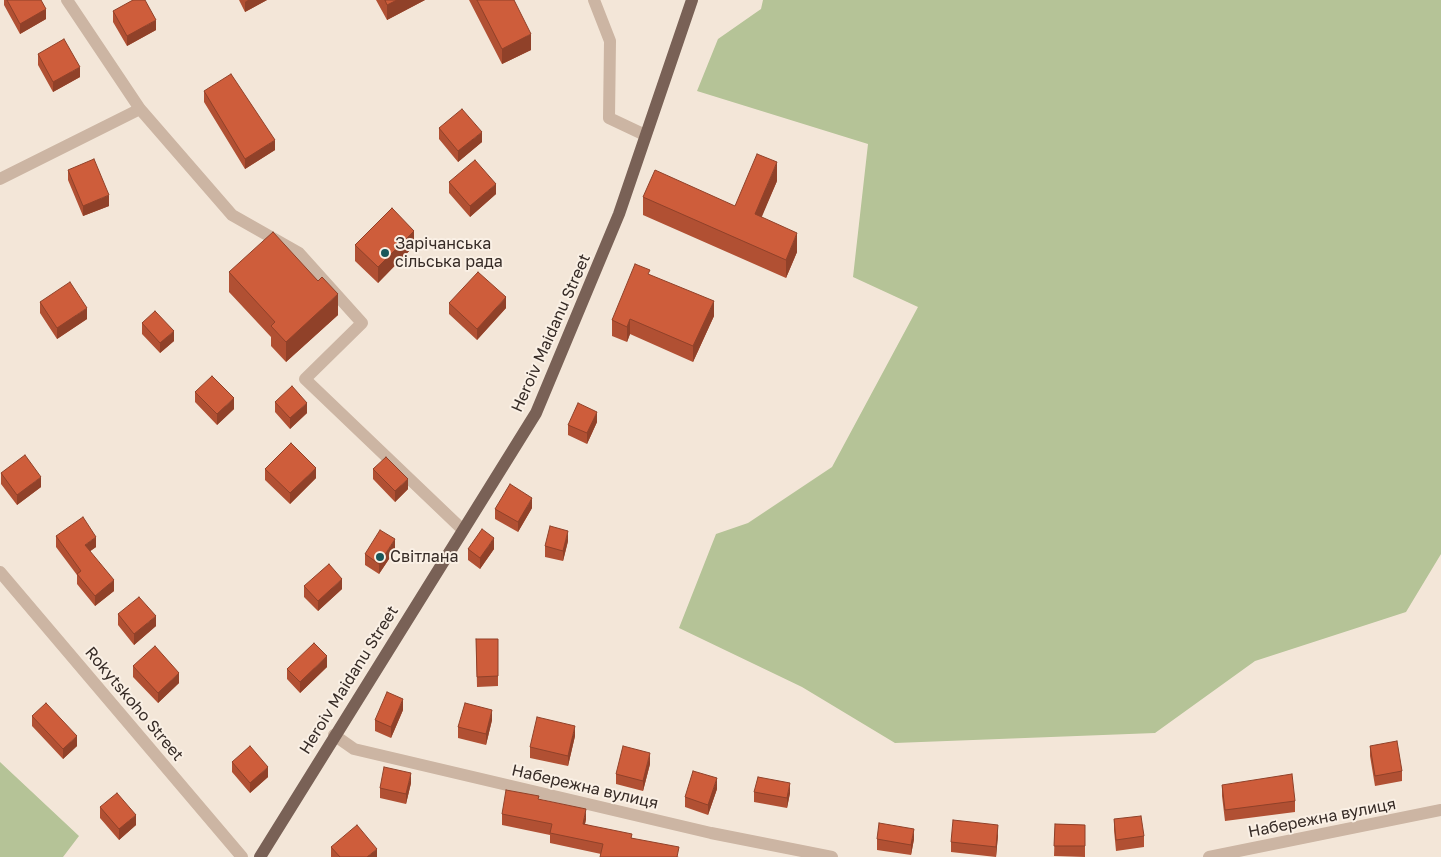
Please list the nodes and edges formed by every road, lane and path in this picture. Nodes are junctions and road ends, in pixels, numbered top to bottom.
1 (67, 0) edge
2 (594, 0) edge
3 (692, 0) edge
4 (140, 109) junction
5 (645, 135) junction
6 (0, 179) edge
7 (463, 530) junction
8 (0, 572) edge
9 (334, 735) junction
10 (1441, 810) edge
11 (242, 857) edge
12 (260, 857) edge
13 (832, 857) edge
14 (1209, 857) edge

1 - 4 street
2 - 5 street
3 - 5 main road, Heroiv Maidanu Street
4 - 6 street
4 - 7 street
5 - 7 main road, Heroiv Maidanu Street
7 - 9 main road, Heroiv Maidanu Street
8 - 11 street, Rokytskoho Street
9 - 12 main road, Heroiv Maidanu Street
9 - 13 street, Набережна вулиця
10 - 14 street, Набережна вулиця

